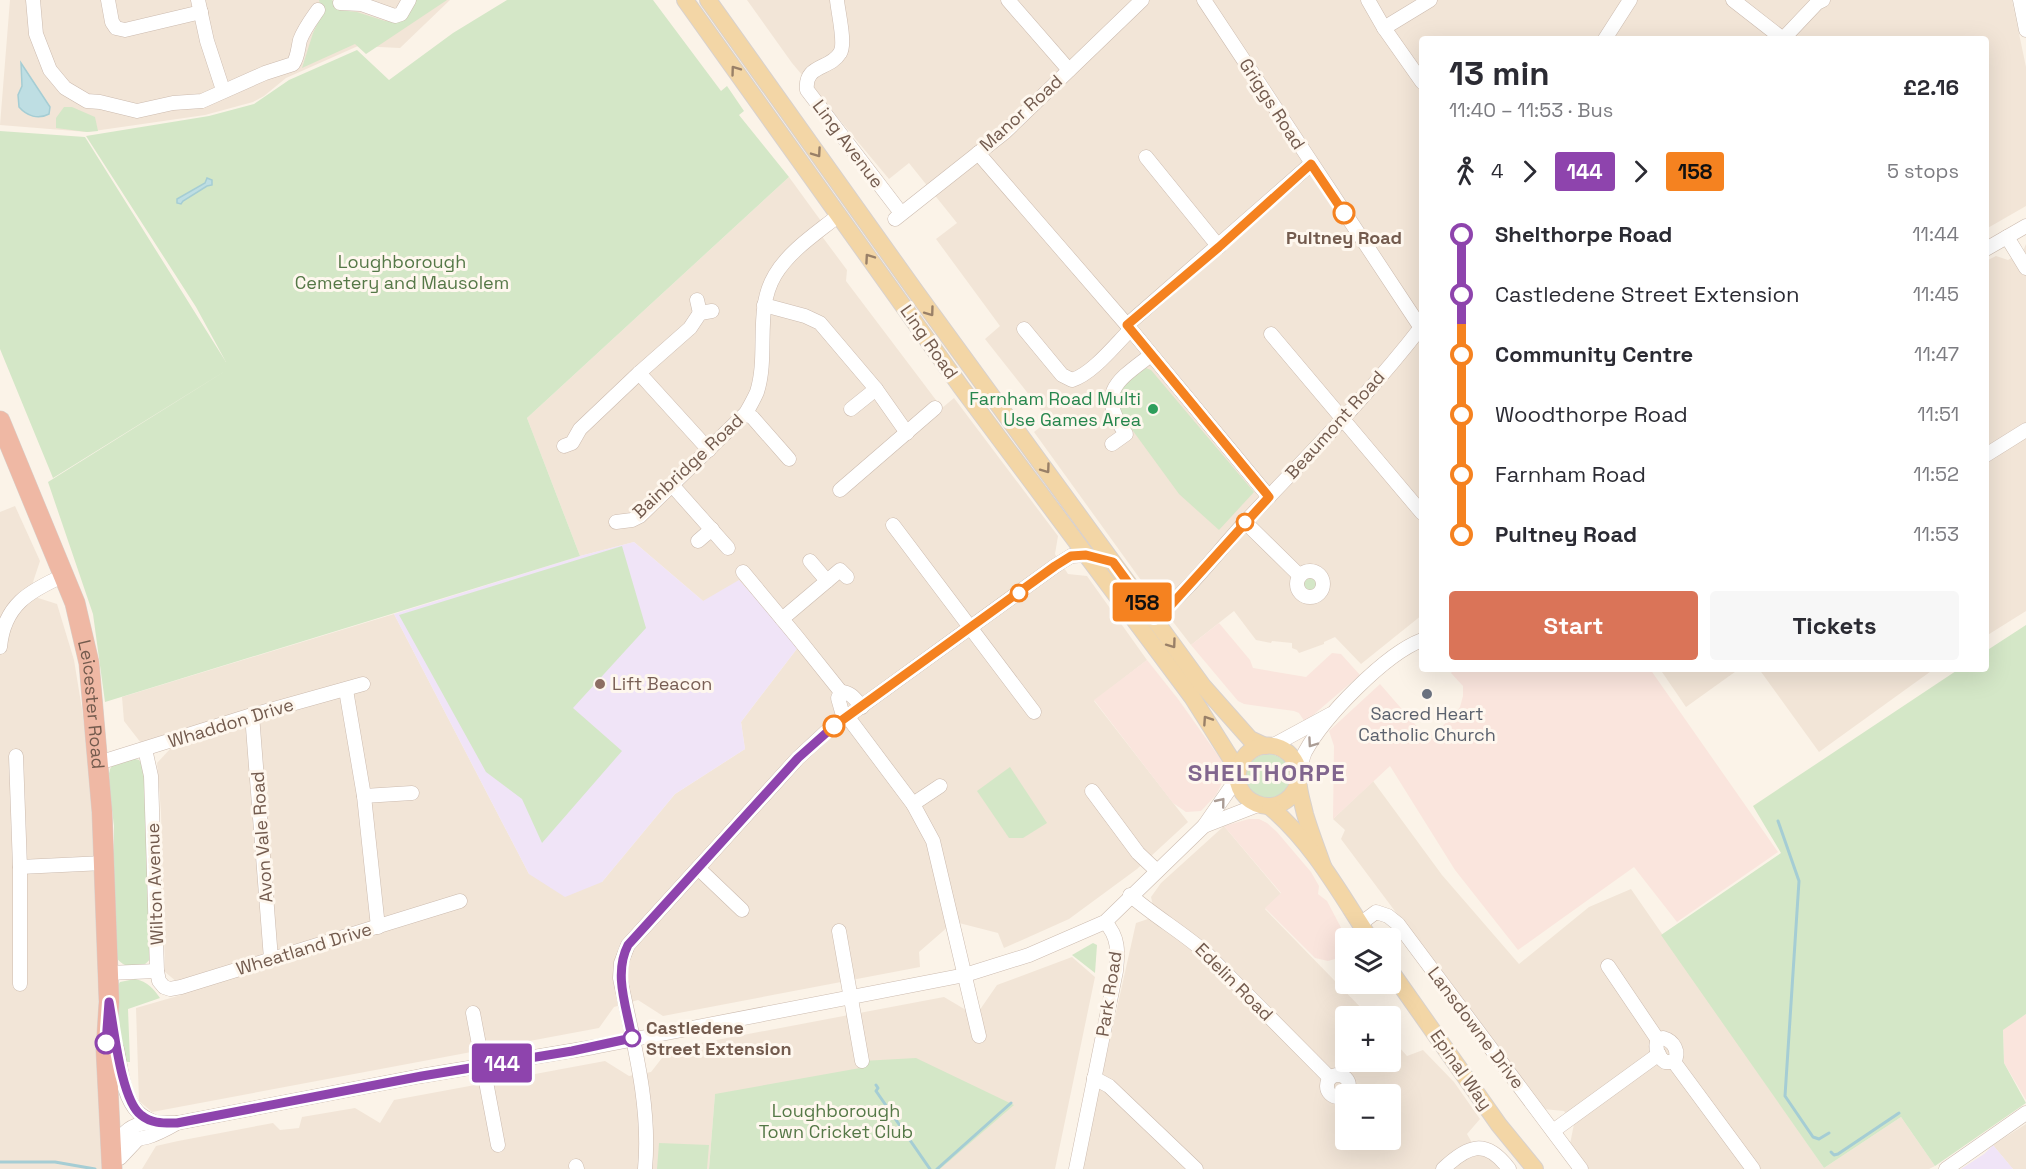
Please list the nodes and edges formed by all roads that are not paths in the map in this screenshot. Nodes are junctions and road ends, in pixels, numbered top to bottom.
1 (33, 0) edge
2 (108, 0) edge
3 (409, 0) edge
4 (685, 0) edge
5 (708, 0) edge
6 (837, 0) edge
7 (1008, 0) edge
8 (1142, 0) edge
9 (1204, 0) edge
10 (1368, 0) edge
11 (1430, 0) edge
12 (1630, 0) edge
13 (1733, 0) edge
14 (1823, 0) edge
15 (2019, 0) edge
16 (340, 3) dead end
17 (200, 6) edge
18 (318, 10) dead end
19 (1384, 27) junction
20 (2026, 30) edge
21 (1607, 36) edge
22 (1779, 36) edge
23 (1786, 36) edge
24 (1069, 70) junction
25 (1419, 78) edge
26 (229, 88) junction
27 (978, 153) junction
28 (1146, 157) dead end
29 (1311, 164) junction
30 (839, 215) junction
31 (898, 216) joint
32 (2026, 226) edge
33 (2007, 237) junction
34 (1219, 247) junction
35 (1989, 247) edge
36 (2026, 268) edge
37 (764, 305) junction
38 (703, 308) dead end
39 (1419, 324) edge
40 (1128, 328) junction
41 (1024, 329) dead end
42 (1419, 329) edge
43 (1271, 334) dead end
44 (1151, 356) junction
45 (639, 373) junction
46 (876, 389) junction
47 (935, 408) dead end
48 (851, 410) dead end
49 (746, 413) junction
50 (1342, 420) junction
51 (0, 421) edge
52 (2026, 430) edge
53 (907, 433) junction
54 (1112, 444) dead end
55 (572, 446) dead end
56 (709, 450) junction
57 (1989, 453) edge
58 (791, 463) dead end
59 (672, 485) junction
60 (840, 490) dead end
61 (1269, 497) junction
62 (1419, 505) edge
63 (613, 522) dead end
64 (1245, 522) junction
65 (893, 525) dead end
66 (712, 529) junction
67 (698, 541) dead end
68 (728, 548) dead end
69 (1086, 555) junction
70 (810, 561) dead end
71 (1113, 562) junction
72 (743, 572) dead end
73 (65, 575) junction
74 (1300, 576) dead end
75 (847, 577) dead end
76 (827, 581) junction
77 (1154, 618) junction
78 (782, 619) junction
79 (971, 627) junction
80 (1419, 641) edge
81 (0, 647) edge
82 (363, 684) dead end
83 (346, 690) junction
84 (841, 692) junction
85 (862, 707) junction
86 (1034, 712) dead end
87 (1331, 714) junction
88 (252, 715) junction
89 (846, 718) junction
90 (1268, 746) junction
91 (145, 749) junction
92 (16, 756) dead end
93 (99, 761) junction
94 (1238, 774) junction
95 (1299, 779) junction
96 (940, 786) dead end
97 (1092, 791) dead end
98 (412, 793) dead end
99 (364, 796) junction
100 (913, 804) junction
101 (1264, 806) junction
102 (1204, 826) junction
103 (104, 863) junction
104 (1323, 866) junction
105 (20, 867) junction
106 (698, 868) junction
107 (1157, 871) junction
108 (1130, 896) junction
109 (461, 901) dead end
110 (742, 910) dead end
111 (1105, 922) junction
112 (1360, 924) junction
113 (378, 927) junction
114 (1363, 928) edge
115 (839, 931) dead end
116 (271, 959) junction
117 (1608, 966) dead end
118 (157, 971) junction
119 (108, 973) junction
120 (965, 975) junction
121 (20, 984) dead end
122 (1401, 986) edge
123 (851, 996) junction
124 (109, 1002) junction
125 (473, 1013) dead end
126 (979, 1036) dead end
127 (632, 1038) junction
128 (1658, 1040) junction
129 (117, 1049) junction
130 (1659, 1054) junction
131 (862, 1061) dead end
132 (1674, 1062) junction
133 (483, 1067) junction
134 (1094, 1078) junction
135 (1330, 1078) dead end
136 (2026, 1113) edge
137 (154, 1122) junction
138 (177, 1123) junction
139 (1553, 1131) junction
140 (122, 1134) junction
141 (498, 1145) dead end
142 (116, 1164) edge
143 (645, 1169) edge
144 (1077, 1169) edge
145 (1196, 1169) edge
146 (1443, 1169) edge
147 (1509, 1169) edge
148 (1535, 1169) edge
149 (1581, 1169) edge
150 (1753, 1169) edge
151 (1946, 1169) edge

1 - 26 street
2 - 17 street
3 - 16 street
30 -> 4 main road, Ling Road
5 -> 71 main road, Ling Road
6 - 31 street, Ling Avenue
7 - 24 street
8 - 24 street, Manor Road
9 - 29 street, Griggs Road
10 - 19 street
11 - 19 street
12 - 21 street
13 - 22 street
14 - 23 street
15 - 20 street
17 - 26 street
18 - 26 street
19 - 25 street
24 - 27 street, Manor Road
27 - 31 street, Manor Road
27 - 40 street
28 - 34 street
29 - 34 street
29 - 39 street, Griggs Road
30 - 37 street, Bainbridge Road
69 -> 30 main road, Ling Road
32 - 33 street
33 - 35 street
33 - 36 street
34 - 40 street
37 - 46 street
37 - 49 street, Bainbridge Road
38 - 45 street
40 - 41 street
40 - 44 street
42 - 50 street, Beaumont Road
43 - 50 street
44 - 54 street
44 - 61 street
45 - 55 street
45 - 56 street
46 - 48 street
46 - 53 street
47 - 53 street, Ling Road
49 - 56 street, Bainbridge Road
49 - 58 street
50 - 61 street, Beaumont Road
50 - 62 street
51 - 73 highway, Leicester Road
52 - 57 street
53 - 60 street, Ling Road
56 - 59 street, Bainbridge Road
59 - 63 street, Bainbridge Road
59 - 66 street
61 - 64 street, Beaumont Road
64 - 74 street
64 - 77 street, Beaumont Road
65 - 79 street
66 - 67 street
66 - 68 street
69 - 71 main road
69 - 79 street
94 -> 69 main road, Ling Road
70 - 76 street
71 - 77 main road, Ling Road
72 - 78 street
73 - 81 street
73 - 93 highway, Leicester Road
75 - 76 street
76 - 78 street
77 -> 90 main road, Ling Road
78 - 84 street
79 - 85 street
79 - 86 street
80 - 87 street
82 - 83 street, Whaddon Drive
83 - 88 street, Whaddon Drive
83 - 99 street
84 - 85 street
84 - 89 street
85 - 89 street
87 - 90 street
87 -> 95 street
88 - 91 street, Whaddon Drive
88 - 116 street, Avon Vale Road
89 - 100 street
89 - 106 street
90 - 94 main road
90 - 95 main road
91 - 93 street, Whaddon Drive
91 - 118 street, Wilton Avenue
92 - 105 street
93 - 103 highway, Leicester Road
94 - 101 main road
102 -> 94 street
95 - 101 main road
95 - 104 main road
96 - 100 street
97 - 107 street
98 - 99 street
99 - 113 street
100 - 120 street
101 - 102 street
101 - 104 main road
102 - 107 street
103 - 105 street
103 - 119 highway, Leicester Road
104 - 112 main road
105 - 121 street
106 - 110 street
106 - 127 street
107 - 108 street
108 - 111 street
108 - 135 street, Edelin Road
109 - 113 street, Wheatland Drive
111 - 120 street
111 - 134 street, Park Road
112 - 114 main road
112 - 139 street, Lansdowne Drive
113 - 116 street, Wheatland Drive
115 - 123 street
116 - 118 street, Wheatland Drive
117 - 128 street
118 - 119 street, Wilton Avenue
119 - 124 highway, Leicester Road
120 - 123 street
120 - 126 street
122 - 148 main road, Epinal Way
123 - 127 street
123 - 131 street
124 - 129 highway, Leicester Road
124 - 140 highway, Leicester Road
125 - 133 street
127 - 133 street
127 - 143 street
128 - 130 street
128 - 132 street
129 - 137 street
129 - 140 highway, Leicester Road
130 - 132 street
130 - 139 street
132 - 150 street
133 - 138 street
133 - 141 street
134 - 144 street, Park Road
134 - 145 street
136 - 151 street
137 - 138 street
137 - 140 street
138 - 140 street
139 - 149 street, Lansdowne Drive
140 - 142 highway, Leicester Road
140 - 142 street
146 - 147 street

